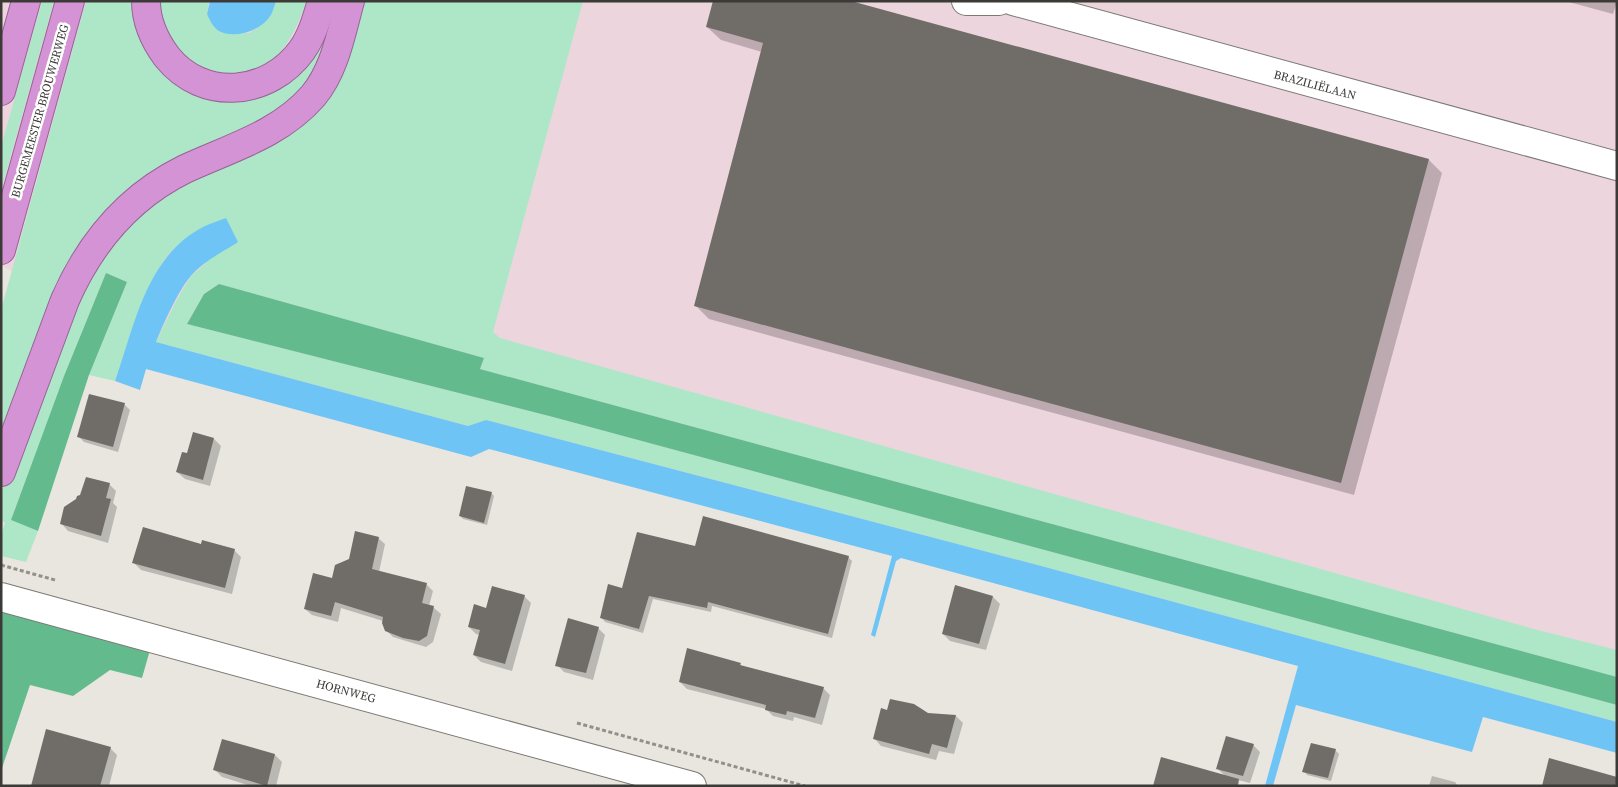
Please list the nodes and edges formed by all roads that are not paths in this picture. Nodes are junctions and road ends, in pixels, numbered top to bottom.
1 (26, 1) edge
2 (70, 1) edge
3 (146, 1) edge
4 (322, 1) edge
5 (350, 1) edge
6 (966, 1) edge
7 (999, 1) edge
8 (1013, 1) edge
9 (1, 91) edge
10 (1617, 166) edge
11 (1, 250) edge
12 (1, 472) edge
13 (1, 597) edge
14 (692, 786) edge

1 - 9 highway
2 - 11 highway, BURGEMEESTER BROUWERWEG
3 - 4 highway
5 - 12 highway
6 - 7 street
8 - 10 street, BRAZILIËLAAN
13 - 14 street, HORNWEG

